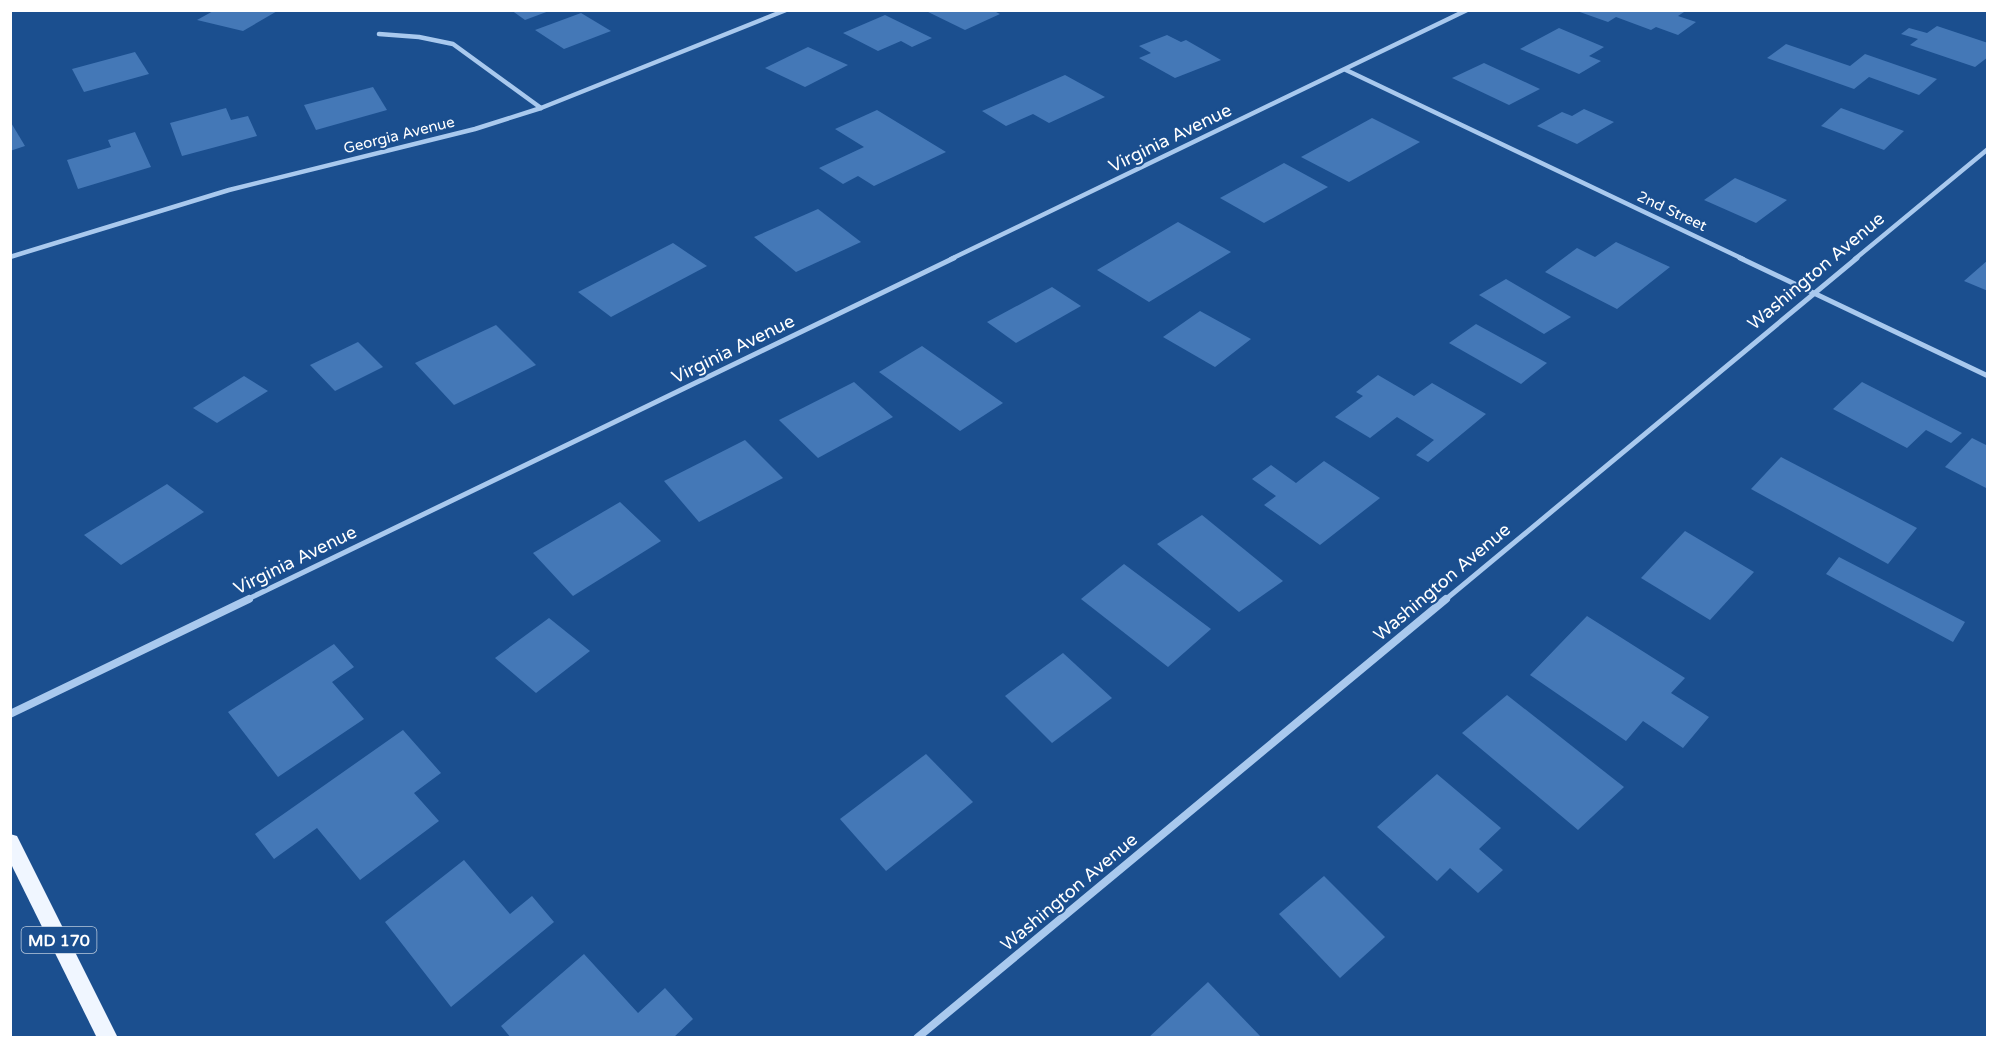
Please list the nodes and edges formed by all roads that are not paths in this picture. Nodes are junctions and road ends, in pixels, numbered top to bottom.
1 (786, 10) edge
2 (1467, 10) edge
3 (379, 34) dead end
4 (1346, 70) junction
5 (541, 108) junction
6 (1988, 149) edge
7 (10, 257) edge
8 (1815, 292) junction
9 (1988, 375) edge
10 (10, 714) edge
11 (10, 842) edge
12 (108, 1038) edge
13 (917, 1038) edge

1 - 5 street, Georgia Avenue
2 - 4 street, Virginia Avenue
3 - 5 street
4 - 8 street, 2nd Street
4 - 10 street, Virginia Avenue
5 - 7 street, Georgia Avenue
6 - 8 street, Washington Avenue
8 - 9 street, 2nd Street
8 - 13 street, Washington Avenue
11 - 12 main road, MD 170

